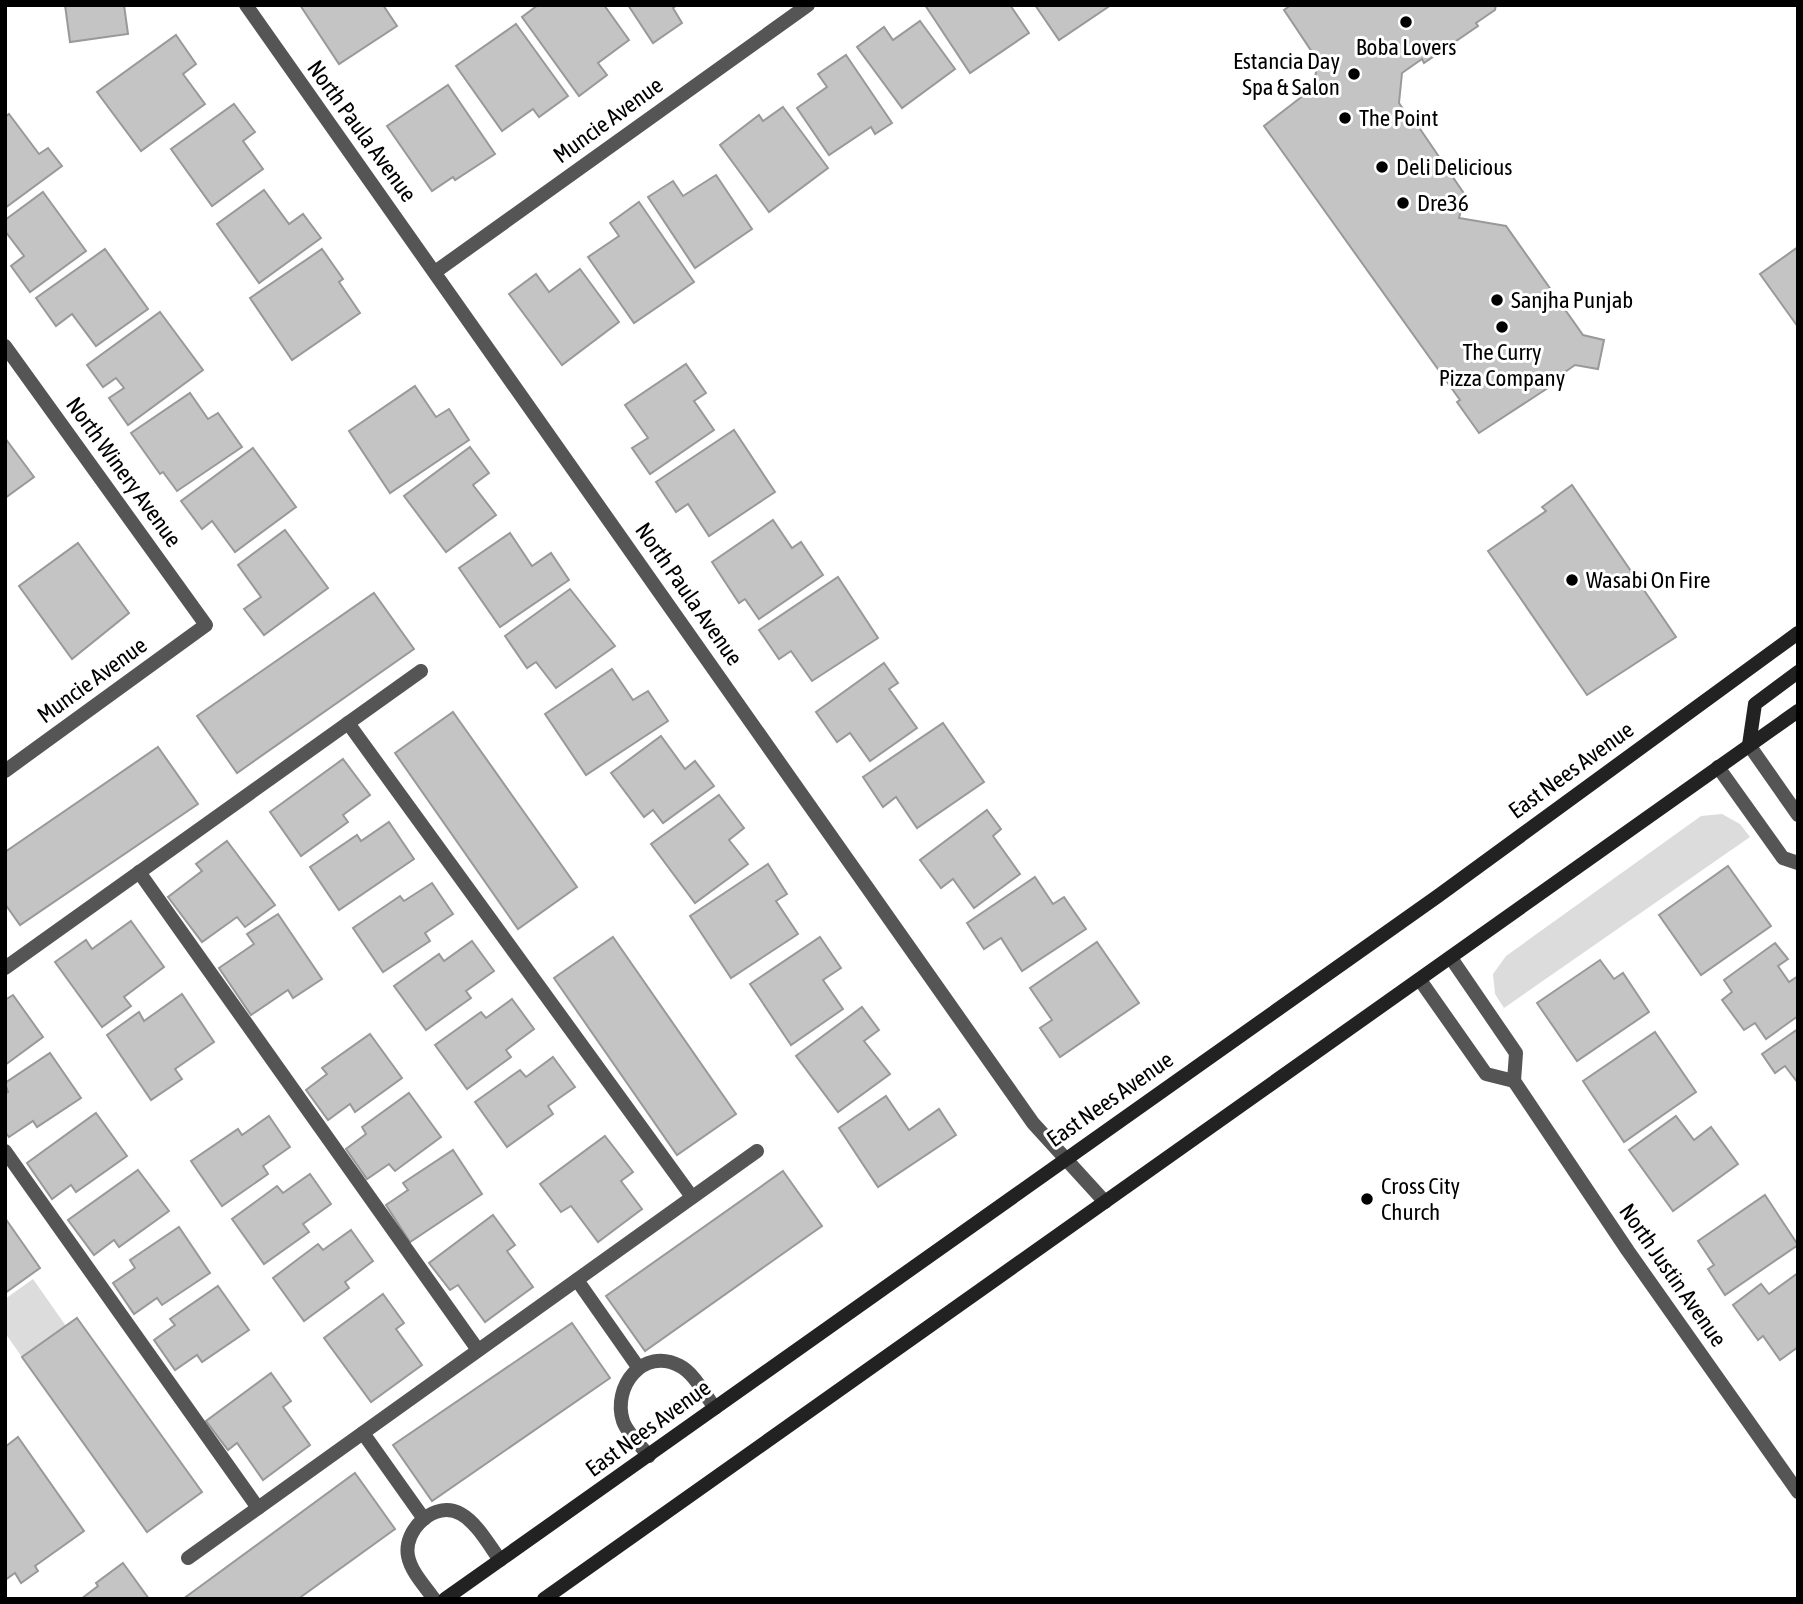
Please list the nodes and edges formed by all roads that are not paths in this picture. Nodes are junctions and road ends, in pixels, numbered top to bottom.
1 (246, 5) edge
2 (808, 5) edge
3 (435, 272) junction
4 (5, 346) edge
5 (206, 625) joint
6 (1798, 633) edge
7 (421, 671) dead end
8 (1798, 673) edge
9 (1798, 711) edge
10 (348, 723) junction
11 (1749, 745) junction
12 (1718, 767) junction
13 (5, 771) edge
14 (1798, 815) edge
15 (1798, 863) edge
16 (139, 872) junction
17 (1451, 958) junction
18 (5, 968) edge
19 (1420, 980) junction
20 (1514, 1081) junction
21 (5, 1151) edge
22 (757, 1151) dead end
23 (1064, 1158) junction
24 (692, 1197) junction
25 (1105, 1202) junction
26 (577, 1280) junction
27 (478, 1350) junction
28 (638, 1367) junction
29 (715, 1408) junction
30 (363, 1433) junction
31 (649, 1456) junction
32 (1798, 1492) edge
33 (258, 1508) junction
34 (424, 1519) junction
35 (188, 1558) dead end
36 (500, 1560) junction
37 (433, 1599) edge
38 (445, 1599) edge
39 (544, 1599) edge

1 - 3 street, North Paula Avenue
2 - 3 street, Muncie Avenue
3 - 23 street, North Paula Avenue
4 - 5 street, North Winery Avenue
5 - 13 street, Muncie Avenue
6 - 23 main road, East Nees Avenue
7 - 10 street
8 - 11 main road
9 - 11 main road
10 - 16 street
10 - 24 street
11 - 12 main road
11 - 14 street
12 - 15 street
12 - 17 main road
16 - 18 street
16 - 27 street
17 - 19 main road
17 - 20 street
19 - 20 street
19 - 25 main road
20 - 32 street, North Justin Avenue
21 - 33 street
22 - 24 street
23 - 25 street, North Paula Avenue
23 - 29 main road, East Nees Avenue
24 - 26 street
25 - 39 main road
26 - 27 street
26 - 28 street
27 - 30 street
28 - 29 street
28 - 31 street
29 - 31 main road, East Nees Avenue
30 - 33 street
30 - 34 street
31 - 36 main road, East Nees Avenue
33 - 35 street
34 - 36 street
34 - 37 street
36 - 38 main road, East Nees Avenue

